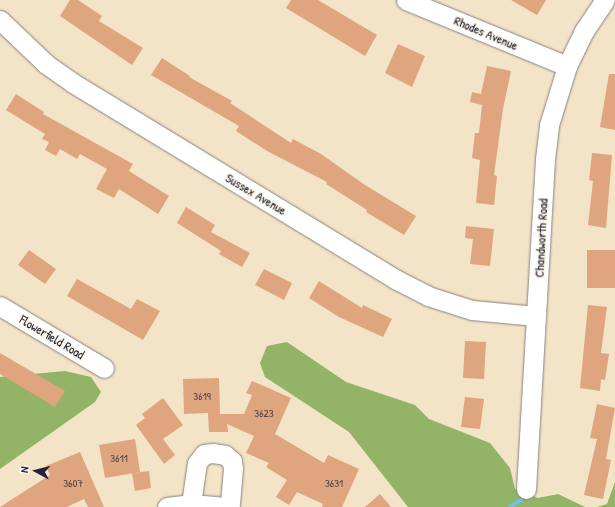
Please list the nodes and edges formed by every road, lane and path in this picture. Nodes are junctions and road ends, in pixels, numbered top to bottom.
1 (406, 0) edge
2 (605, 0) edge
3 (0, 20) edge
4 (567, 66) junction
5 (0, 306) edge
6 (536, 316) junction
7 (104, 368) dead end
8 (526, 489) dead end
9 (191, 504) junction
10 (167, 507) edge
11 (226, 507) edge
12 (230, 507) edge

1 - 4 street, Rhodes Avenue
2 - 4 street, Chandworth Road
3 - 6 street, Sussex Avenue
4 - 6 street, Chandworth Road
5 - 7 street, Flowerfield Road
6 - 8 street, Chandworth Road
9 - 10 street
9 - 11 street
9 - 12 street

